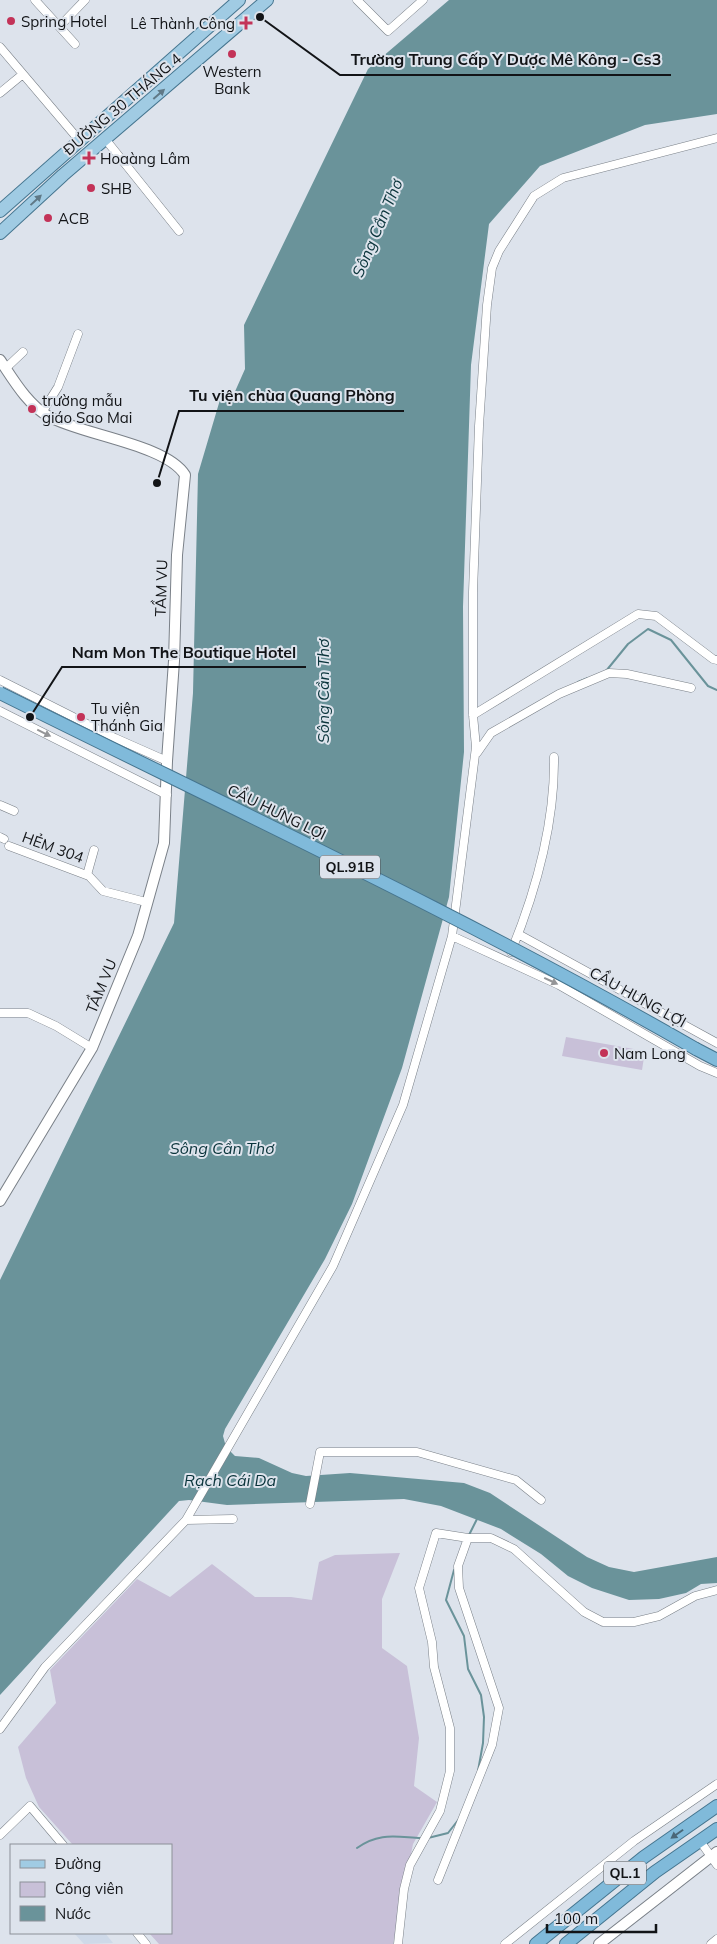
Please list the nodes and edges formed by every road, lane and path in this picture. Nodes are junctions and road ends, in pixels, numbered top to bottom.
1 (35, 0) edge
2 (86, 0) edge
3 (239, 0) edge
4 (267, 0) edge
5 (357, 0) edge
6 (423, 0) edge
7 (60, 26) junction
8 (74, 44) dead end
9 (0, 47) edge
10 (23, 74) junction
11 (0, 93) edge
12 (717, 138) edge
13 (79, 140) junction
14 (106, 140) junction
15 (0, 211) edge
16 (179, 231) dead end
17 (0, 233) edge
18 (78, 334) dead end
19 (23, 352) dead end
20 (3, 364) edge
21 (43, 411) junction
22 (717, 660) edge
23 (0, 680) edge
24 (691, 688) dead end
25 (0, 693) edge
26 (0, 712) edge
27 (473, 719) junction
28 (554, 757) dead end
29 (474, 758) junction
30 (167, 761) junction
31 (167, 795) junction
32 (0, 805) edge
33 (14, 811) dead end
34 (4, 841) edge
35 (94, 850) dead end
36 (87, 875) junction
37 (146, 902) junction
38 (518, 934) junction
39 (452, 936) junction
40 (507, 961) junction
41 (0, 1013) edge
42 (717, 1043) edge
43 (92, 1048) junction
44 (717, 1060) edge
45 (717, 1073) edge
46 (0, 1201) edge
47 (541, 1500) dead end
48 (310, 1504) dead end
49 (233, 1519) dead end
50 (186, 1520) junction
51 (468, 1538) junction
52 (717, 1590) edge
53 (0, 1729) edge
54 (717, 1784) edge
55 (717, 1806) edge
56 (717, 1828) edge
57 (0, 1834) edge
58 (700, 1841) junction
59 (62, 1844) edge
60 (715, 1858) edge
61 (438, 1880) dead end
62 (138, 1934) edge
63 (717, 1939) edge
64 (146, 1944) edge
65 (398, 1944) edge
66 (504, 1944) edge
67 (536, 1944) edge
68 (566, 1944) edge
69 (599, 1944) edge
70 (711, 1944) edge

1 - 7 street
2 - 7 street
3 - 13 main road, ĐƯỜNG 30 THÁNG 4
14 -> 4 main road, ĐƯỜNG 30 THÁNG 4
5 - 6 street
7 - 8 street
9 - 10 street
10 - 11 street
10 - 13 street
12 - 27 street
13 - 15 main road, ĐƯỜNG 30 THÁNG 4
14 - 16 street
17 -> 14 main road, ĐƯỜNG 30 THÁNG 4
18 - 21 street
19 - 20 street
20 - 21 street
21 - 30 street, TẦM VU
22 - 27 street
23 - 30 street
24 - 29 street
25 - 44 highway, CẦU HƯNG LỢI / QL.91B, bridge
26 -> 31 street
27 - 29 street
28 - 38 street
29 - 39 street
30 - 31 street, TẦM VU
31 - 37 street, TẦM VU
32 - 33 street
34 - 36 street, HẺM 304
35 - 36 street, HẺM 304
36 - 37 street, HẺM 304
37 - 43 street, TẦM VU
38 - 40 street
38 - 42 street
39 - 40 street
39 - 50 street
40 -> 45 street
41 - 43 street
43 - 46 street, TẦM VU
47 - 48 street
49 - 50 street
50 - 53 street
51 - 52 street
51 - 61 street
51 - 65 street
54 - 66 street
55 -> 67 highway, QL.1
56 - 58 highway, QL.1
57 - 59 street
58 - 60 street
58 - 68 highway, QL.1
60 - 69 street
62 - 64 street
63 - 70 street

